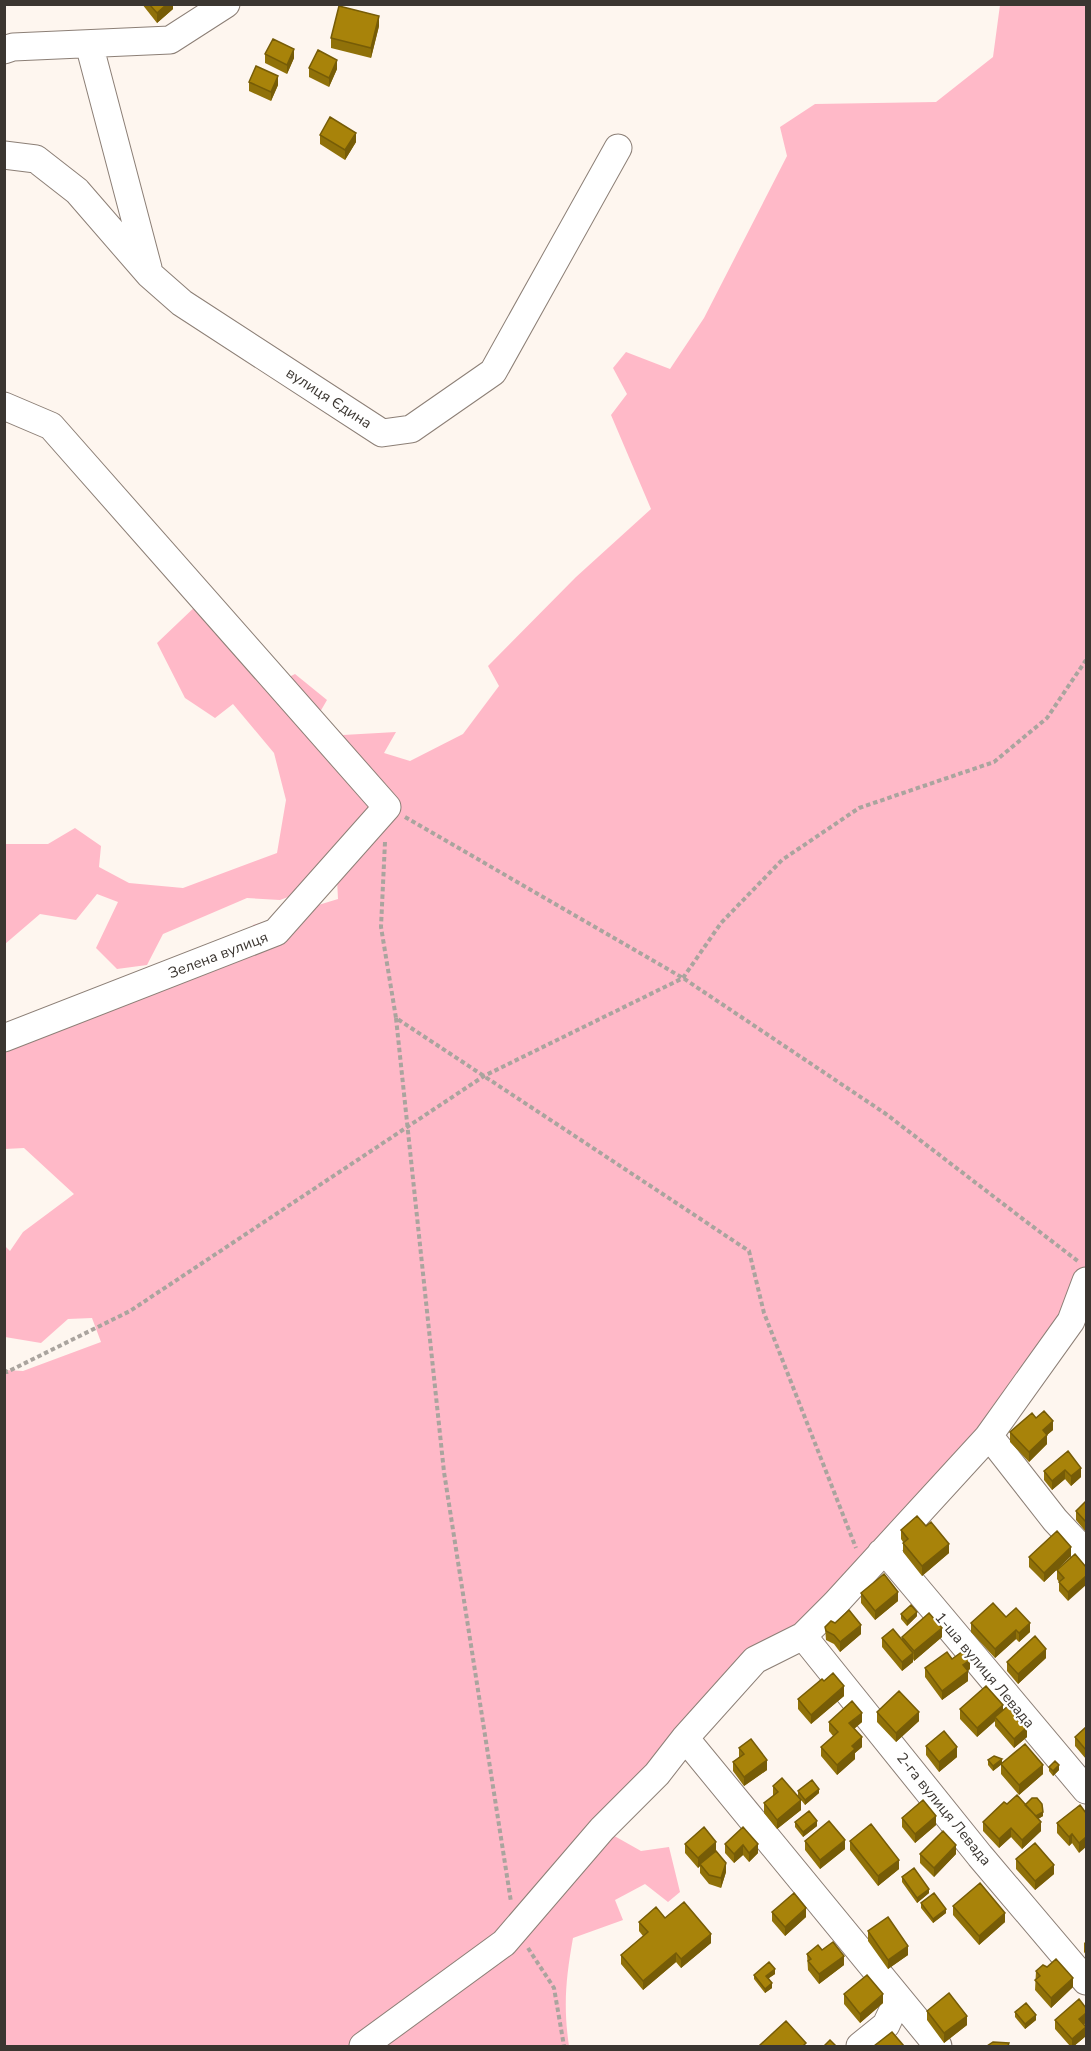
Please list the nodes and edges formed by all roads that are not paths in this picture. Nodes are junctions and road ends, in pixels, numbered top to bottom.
1 (226, 4) edge
2 (89, 44) junction
3 (4, 50) edge
4 (618, 148) dead end
5 (4, 154) edge
6 (150, 275) junction
7 (4, 406) edge
8 (4, 1038) edge
9 (1086, 1281) edge
10 (988, 1437) junction
11 (1086, 1553) edge
12 (873, 1561) junction
13 (803, 1636) junction
14 (686, 1738) junction
15 (1086, 1790) edge
16 (1086, 1980) edge
17 (898, 1999) junction
18 (363, 2046) edge
19 (860, 2046) edge
20 (938, 2046) edge

1 - 2 street
2 - 3 street
2 - 6 street
4 - 6 street, вулиця Єдина
5 - 6 street, вулиця Єдина
7 - 8 street, Зелена вулиця
9 - 10 street
10 - 11 street
10 - 12 street
12 - 13 street
12 - 15 street, 1-ша вулиця Левада
13 - 14 street
13 - 16 street, 2-га вулиця Левада
14 - 17 street
14 - 18 street
17 - 19 street
17 - 20 street

